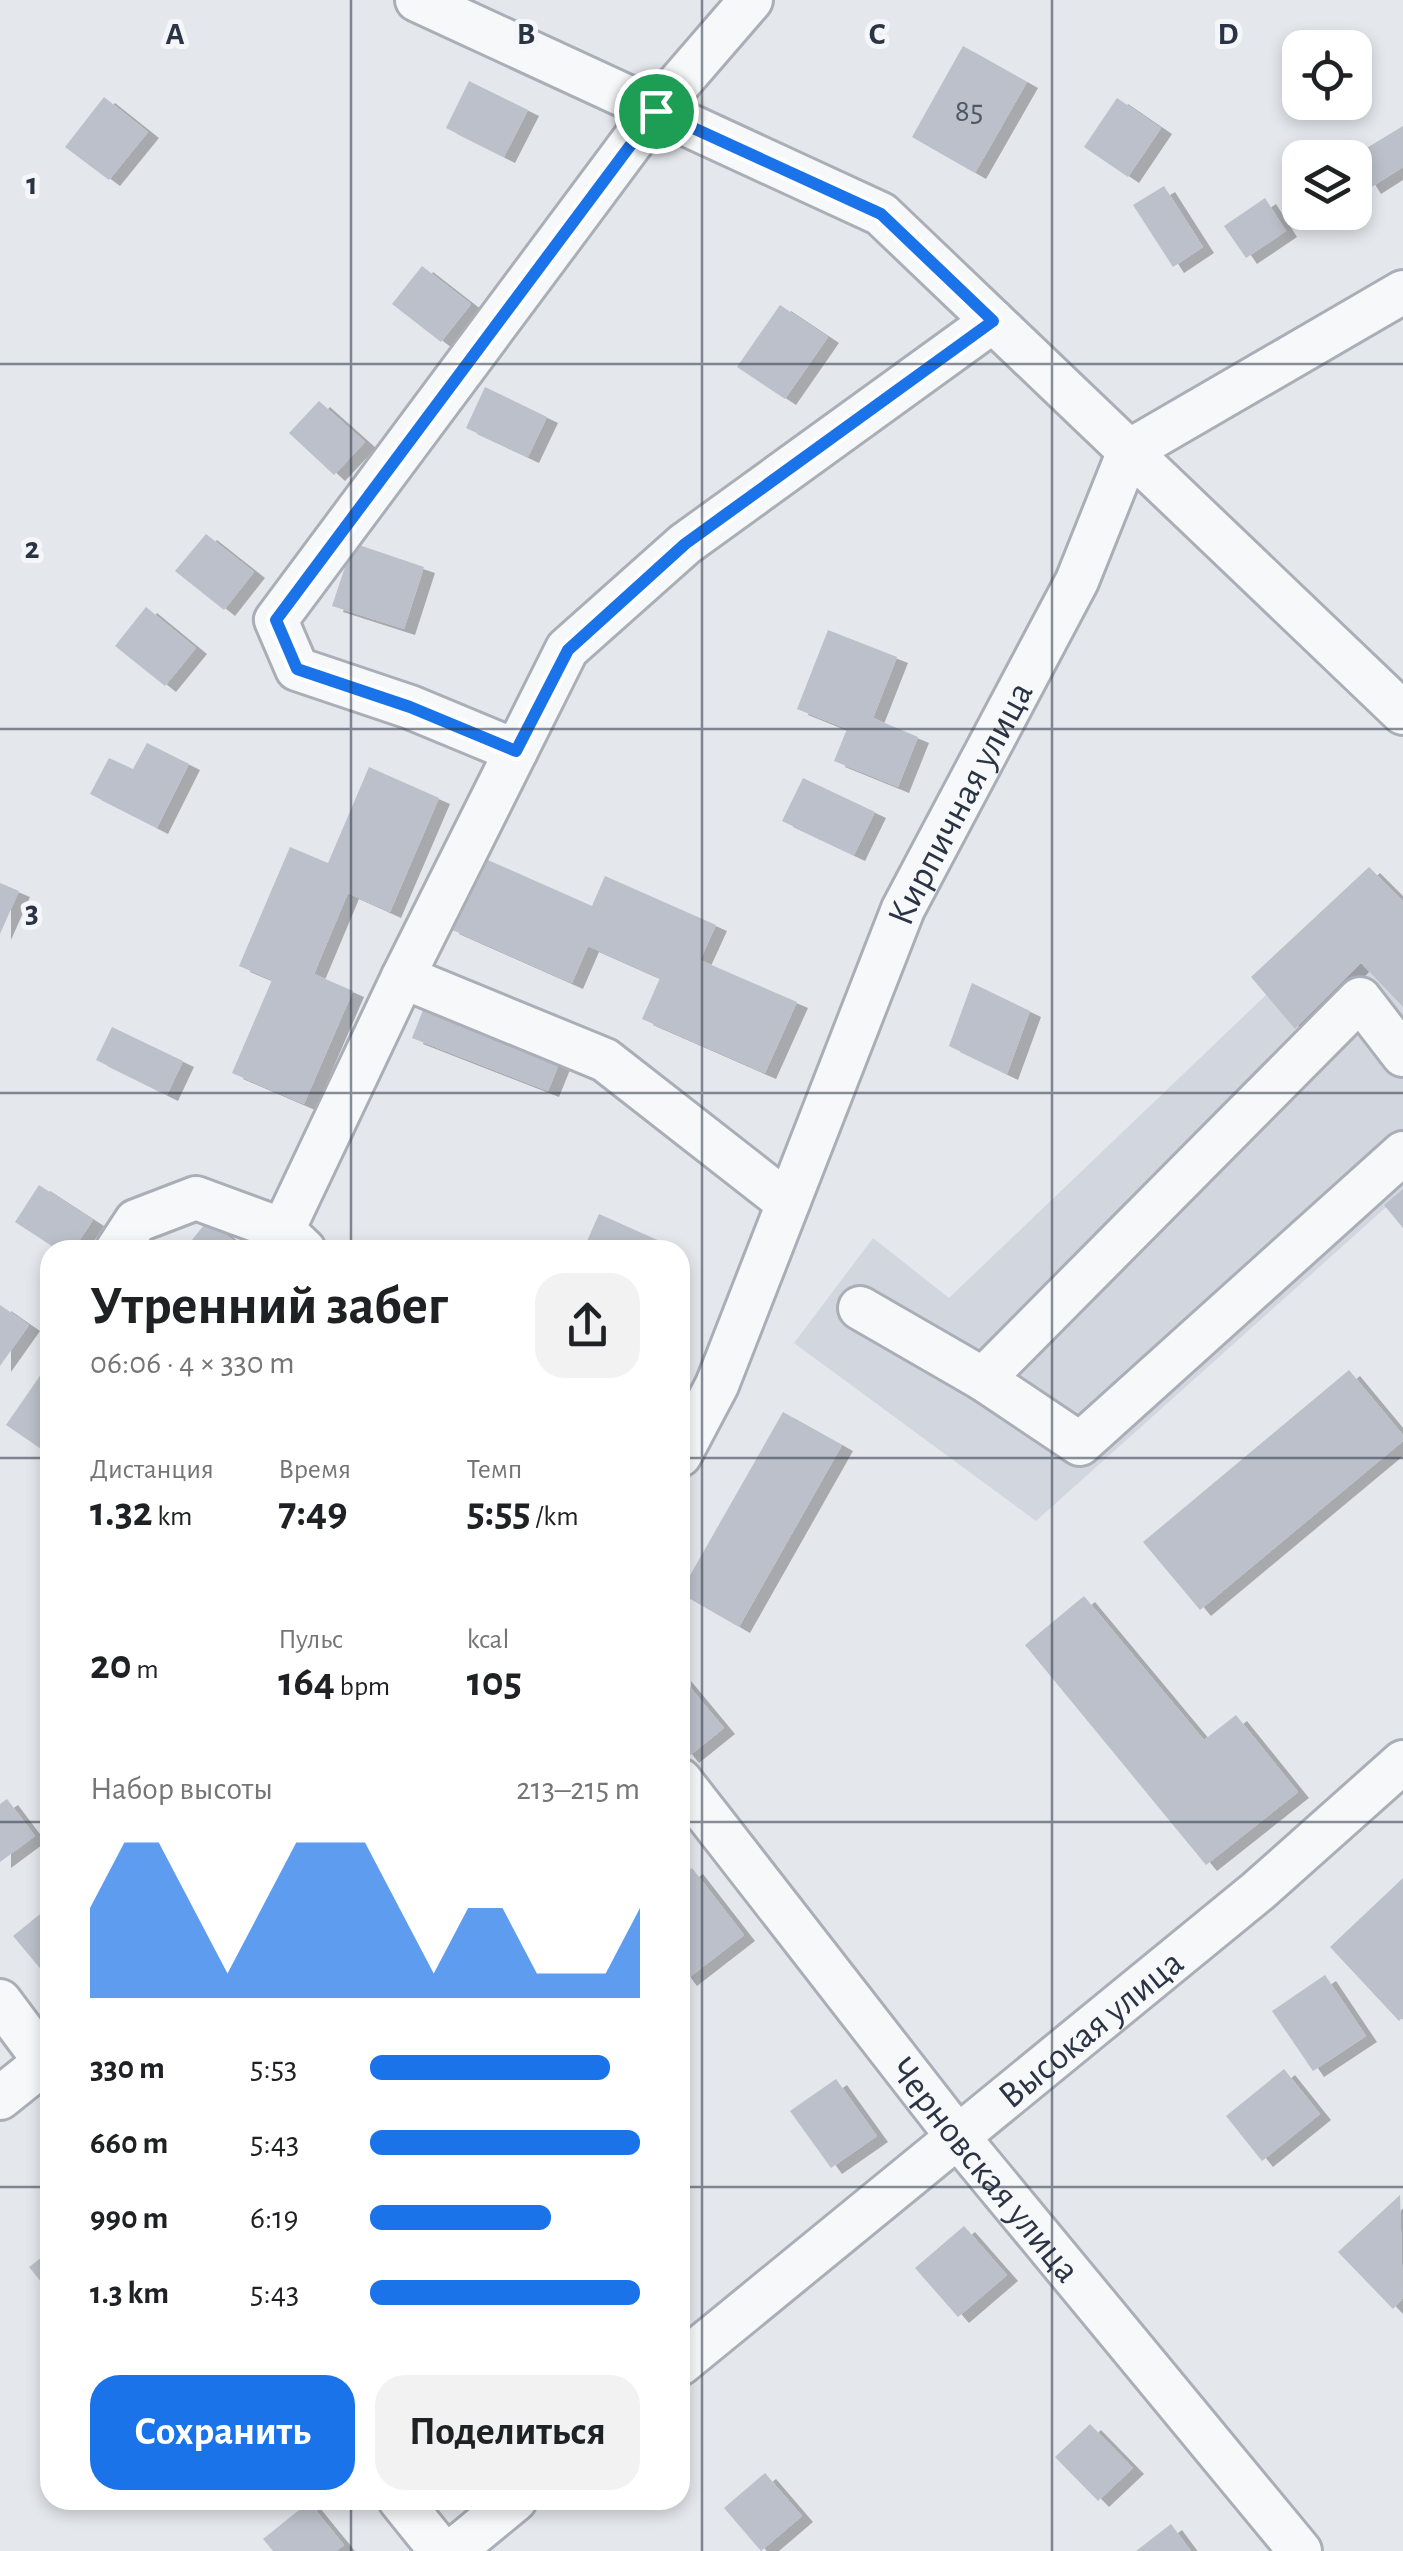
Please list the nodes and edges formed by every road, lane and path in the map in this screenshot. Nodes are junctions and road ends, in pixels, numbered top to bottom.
1 (417, 0) edge
2 (751, 0) edge
3 (656, 111) junction
4 (1403, 292) edge
5 (993, 321) junction
6 (1129, 451) junction
7 (1403, 713) edge
8 (516, 751) junction
9 (403, 977) junction
10 (1403, 1056) edge
11 (1403, 1153) edge
12 (788, 1204) junction
13 (124, 1240) edge
14 (294, 1240) edge
15 (860, 1308) dead end
16 (983, 1379) junction
17 (690, 1436) edge
18 (1403, 1762) edge
19 (690, 1793) edge
20 (0, 2001) edge
21 (40, 2052) edge
22 (40, 2068) edge
23 (0, 2098) edge
24 (957, 2136) junction
25 (690, 2356) edge
26 (408, 2510) edge
27 (503, 2510) edge
28 (441, 2551) edge
29 (453, 2551) edge
30 (1300, 2551) edge

1 - 3 street
2 - 3 street
3 - 5 street
3 - 8 street
4 - 6 street
5 - 6 street
5 - 8 street
6 - 7 street
6 - 12 street, Кирпичная улица
8 - 9 street
9 - 12 street
9 - 14 street
10 - 16 street
11 - 16 street
12 - 17 street, Кирпичная улица
13 - 14 street
15 - 16 street
18 - 24 street, Высокая улица
19 - 24 street, Черновская улица
20 - 21 street
22 - 23 street
24 - 25 street, Высокая улица
24 - 30 street, Черновская улица
26 - 28 street
27 - 29 street

